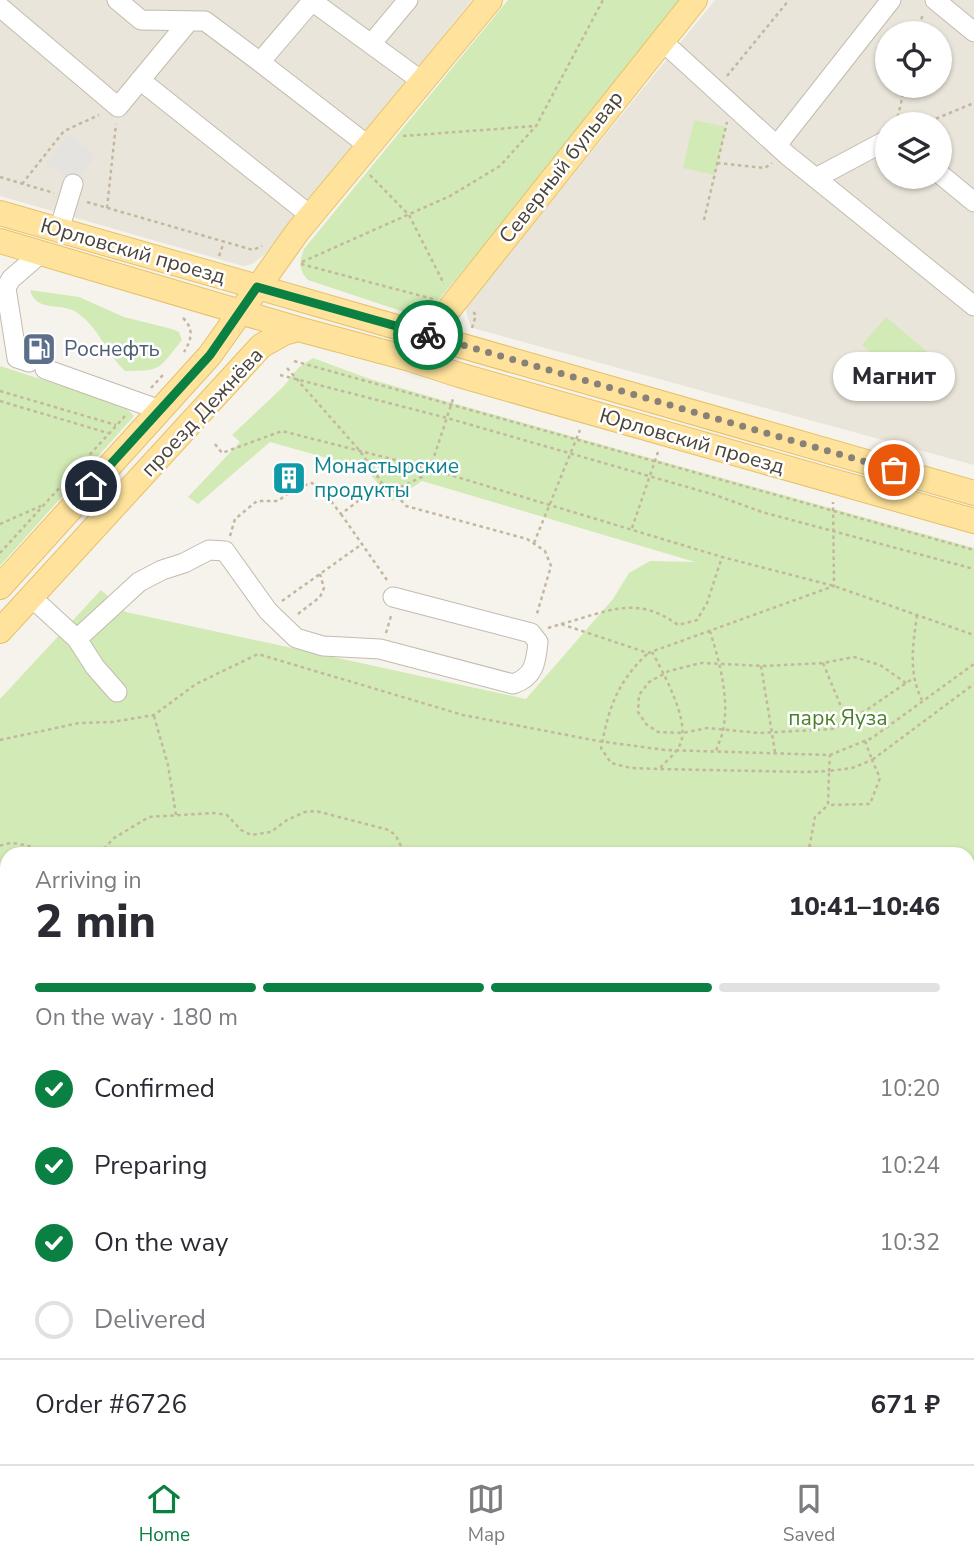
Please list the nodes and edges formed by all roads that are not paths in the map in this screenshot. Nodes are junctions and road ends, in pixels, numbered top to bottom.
1 (117, 0) edge
2 (313, 0) edge
3 (408, 0) edge
4 (491, 0) edge
5 (695, 0) edge
6 (891, 0) edge
7 (929, 6) edge
8 (0, 8) edge
9 (189, 21) junction
10 (974, 32) edge
11 (662, 41) junction
12 (372, 43) junction
13 (260, 62) junction
14 (140, 80) junction
15 (423, 82) junction
16 (875, 146) edge
17 (369, 149) junction
18 (782, 150) junction
19 (816, 178) junction
20 (952, 183) edge
21 (73, 184) dead end
22 (974, 202) edge
23 (0, 213) edge
24 (311, 216) junction
25 (60, 230) junction
26 (0, 241) edge
27 (41, 253) junction
28 (257, 287) junction
29 (974, 306) edge
30 (240, 312) junction
31 (299, 329) junction
32 (428, 335) junction
33 (410, 359) junction
34 (148, 406) junction
35 (974, 493) edge
36 (974, 521) edge
37 (0, 587) edge
38 (31, 597) junction
39 (393, 597) road end
40 (0, 631) edge
41 (77, 639) junction
42 (117, 692) dead end

1 - 9 lane
2 - 12 lane
2 - 13 lane
3 - 12 lane
4 - 15 main road
5 - 11 main road, Северный бульвар
6 - 18 lane
7 - 10 lane
8 - 14 lane
9 - 13 lane
9 - 14 lane
11 - 18 lane
11 - 32 main road, Северный бульвар
12 - 15 lane
13 - 17 lane
14 - 24 lane
15 - 17 main road
16 - 19 lane
17 - 24 main road
18 - 19 lane
19 - 29 lane
20 - 22 lane
21 - 25 lane
23 - 25 main road, Юрловский проезд
24 - 28 main road
25 - 28 main road, Юрловский проезд
26 - 27 main road, Юрловский проезд
27 - 30 main road, Юрловский проезд
27 - 34 lane
28 - 30 main road
28 - 32 main road, Юрловский проезд
30 - 31 main road, Юрловский проезд
30 - 34 main road, проезд Дежнёва
31 - 33 main road, Юрловский проезд
31 - 38 main road, проезд Дежнёва
32 - 33 main road
32 - 35 main road, Юрловский проезд
33 - 36 main road, Юрловский проезд
34 - 37 main road, проезд Дежнёва
38 - 40 main road, проезд Дежнёва
38 - 41 lane
39 - 41 lane
41 - 42 lane

